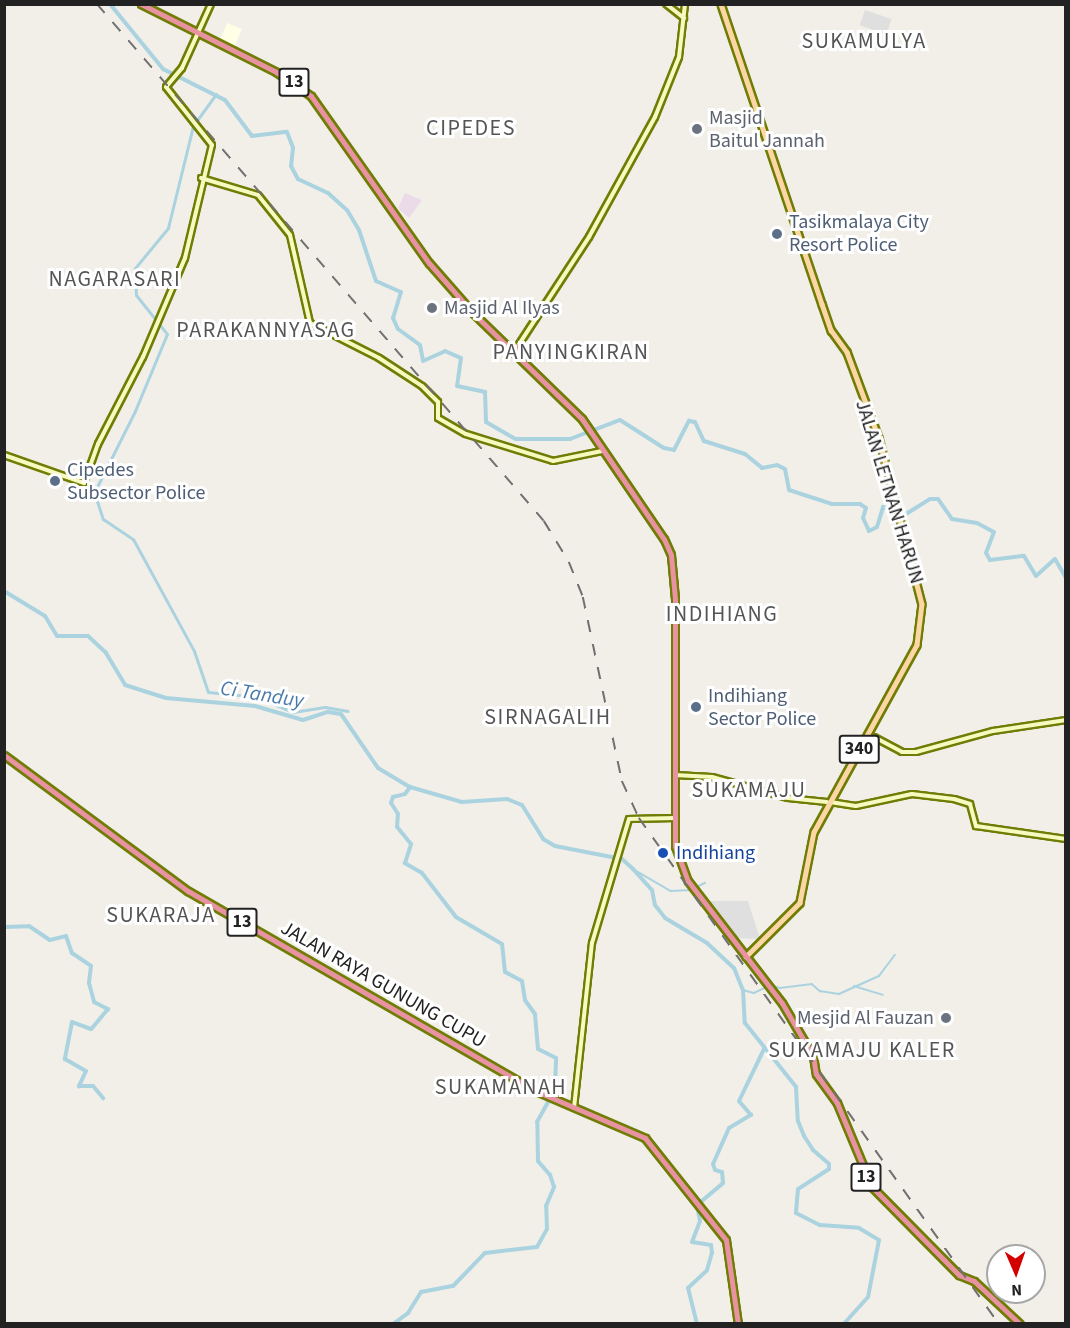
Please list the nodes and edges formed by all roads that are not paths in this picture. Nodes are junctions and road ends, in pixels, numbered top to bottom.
1 (141, 4) edge
2 (211, 4) edge
3 (666, 4) edge
4 (685, 4) edge
5 (719, 4) edge
6 (684, 18) junction
7 (198, 32) junction
8 (748, 85) junction
9 (776, 171) junction
10 (201, 178) junction
11 (519, 345) junction
12 (507, 346) junction
13 (516, 354) junction
14 (602, 451) junction
15 (4, 455) edge
16 (1065, 720) edge
17 (4, 755) edge
18 (854, 756) junction
19 (675, 775) junction
20 (828, 802) junction
21 (674, 818) junction
22 (1065, 839) edge
23 (747, 954) junction
24 (574, 1110) junction
25 (738, 1323) edge
26 (1020, 1323) edge

1 - 7 highway, 13
2 - 7 street
3 - 6 street
4 - 6 street
5 - 8 main road, JALAN LETNAN HARUN / 340
5 - 8 main road, JALAN LETNAN HARUN / 340
6 - 11 street
7 - 10 street
7 - 12 highway, 13
8 - 9 main road, JALAN LETNAN HARUN / 340
8 - 9 main road, JALAN LETNAN HARUN / 340
9 - 18 main road, JALAN LETNAN HARUN / 340
10 - 14 street
10 - 15 street
11 - 12 highway
11 - 13 highway
12 - 13 highway, 13
13 - 14 highway, 13
14 - 19 highway, 13
16 - 18 street
17 - 24 highway, JALAN RAYA GUNUNG CUPU / 13
18 - 20 main road, JALAN LETNAN HARUN / 340
19 - 20 street
19 - 21 highway, 13
20 - 22 street
20 - 23 main road, JALAN LETNAN HARUN / 340
21 - 23 highway, 13
21 - 24 street
23 - 26 highway, 13
24 - 25 highway, 13

